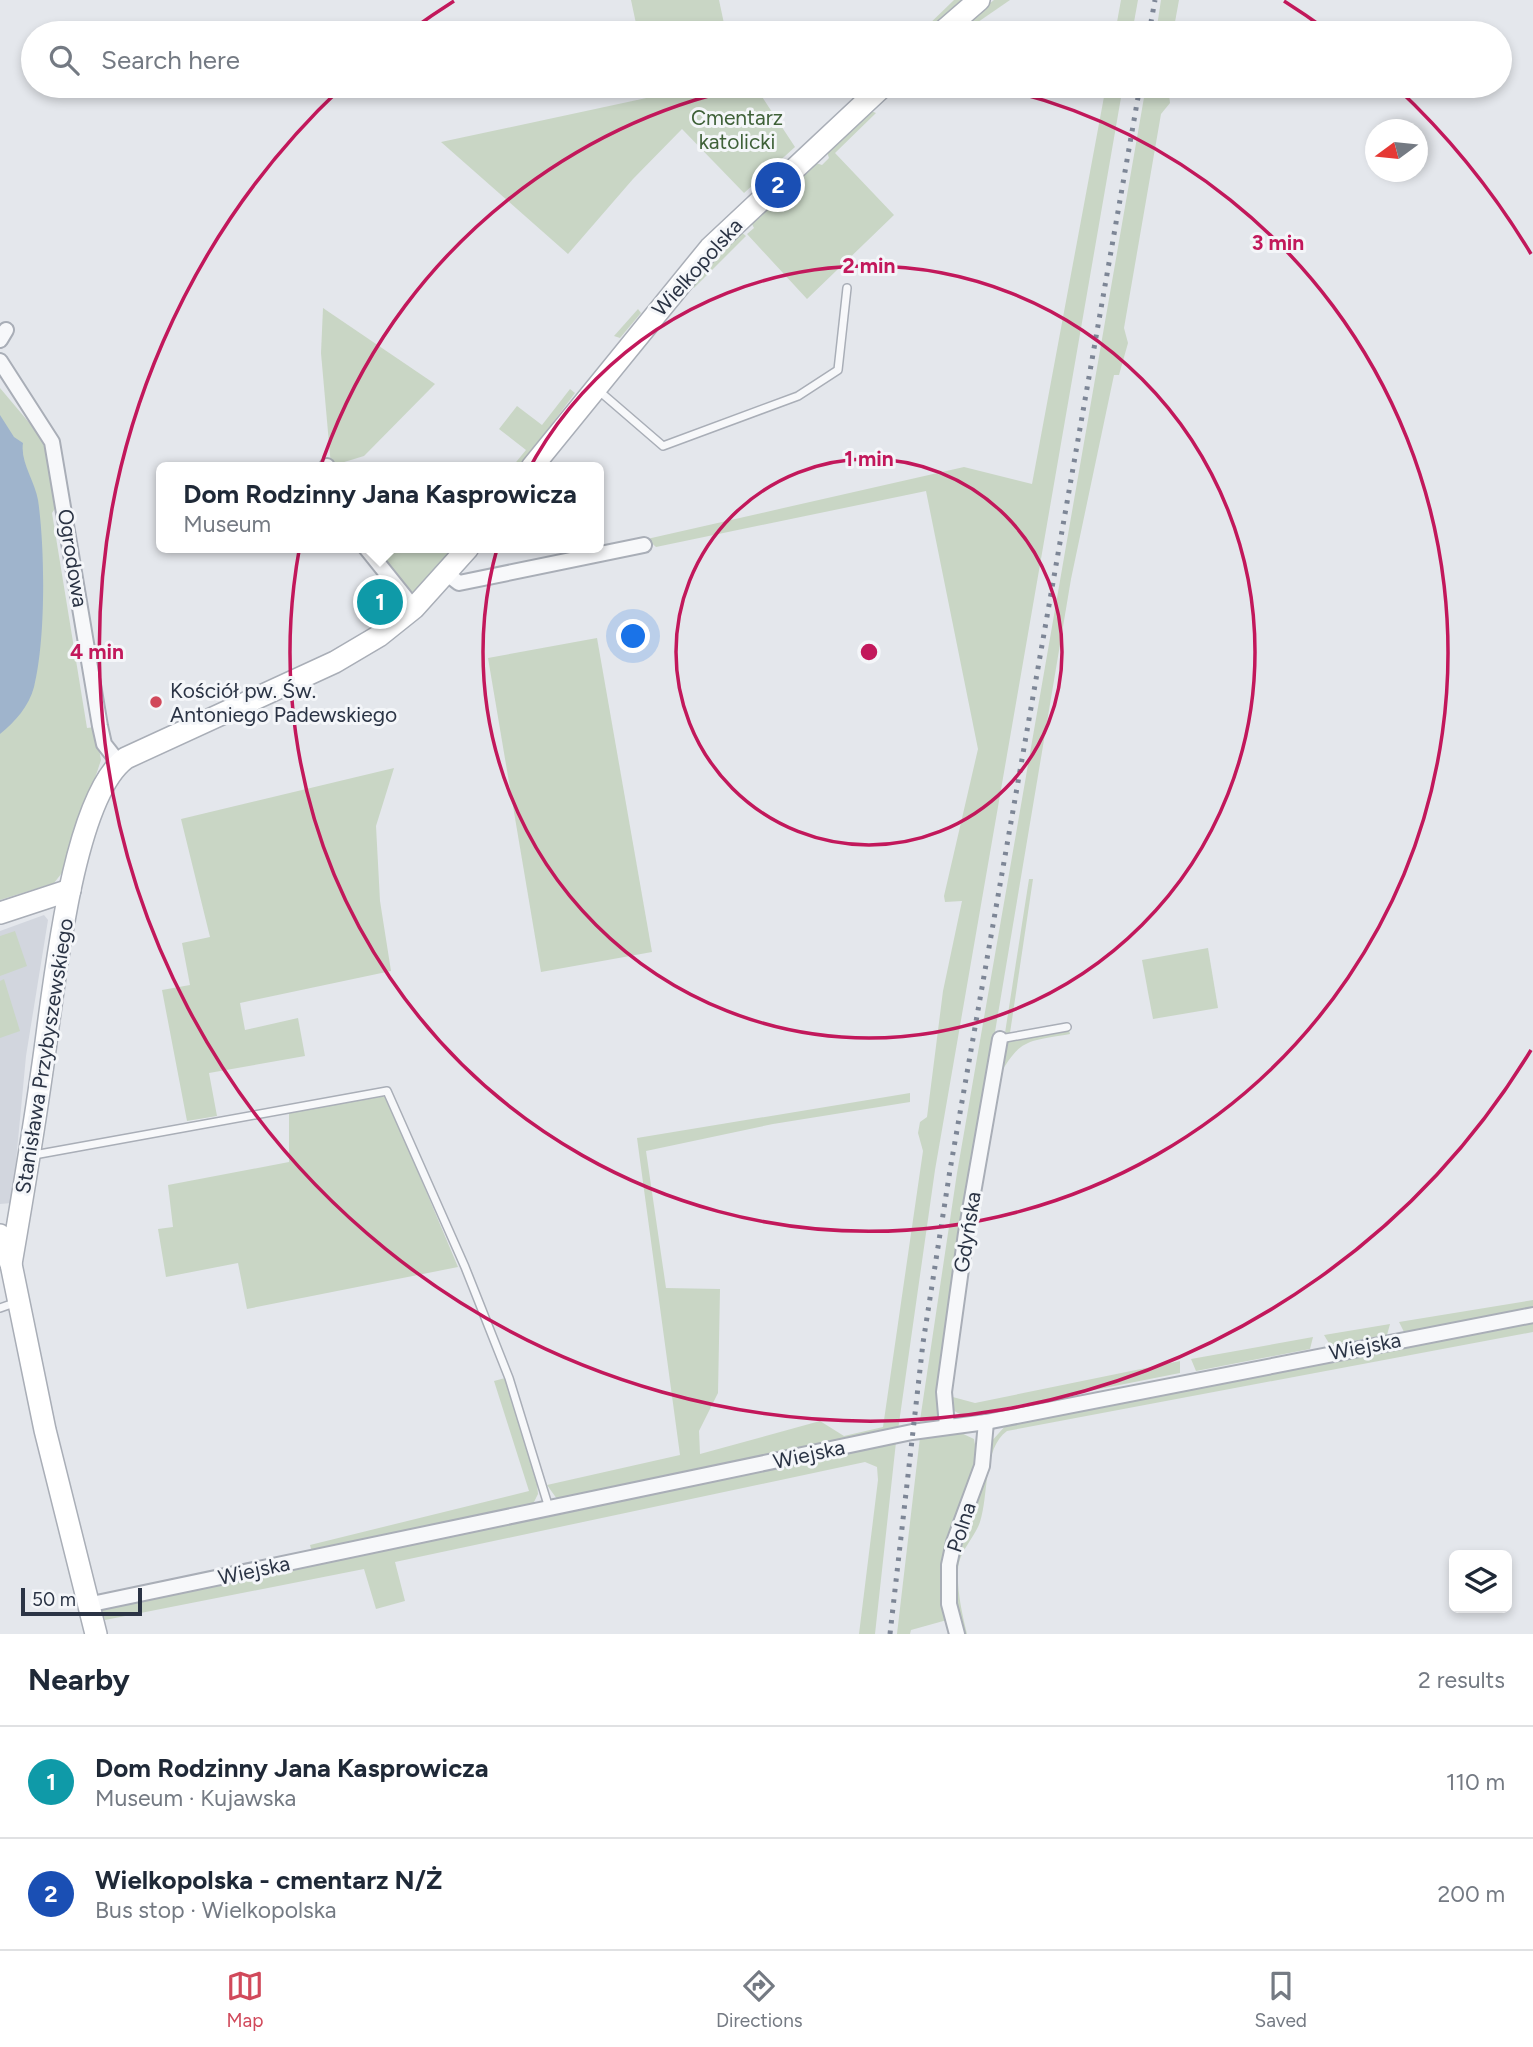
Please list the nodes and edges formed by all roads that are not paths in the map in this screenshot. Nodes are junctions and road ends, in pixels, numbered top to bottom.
1 (979, 0) edge
2 (955, 21) edge
3 (870, 98) edge
4 (847, 288) dead end
5 (0, 361) edge
6 (595, 387) junction
7 (536, 462) edge
8 (644, 545) dead end
9 (370, 553) edge
10 (464, 553) edge
11 (447, 574) junction
12 (414, 608) junction
13 (119, 763) junction
14 (69, 890) junction
15 (0, 913) edge
16 (1067, 1027) dead end
17 (1000, 1039) joint
18 (29, 1156) junction
19 (0, 1235) edge
20 (11, 1264) junction
21 (9, 1305) edge
22 (1533, 1315) edge
23 (986, 1422) junction
24 (947, 1426) junction
25 (549, 1508) junction
26 (87, 1605) junction
27 (96, 1634) edge
28 (957, 1634) edge

1 - 2 street
3 - 6 street, Wielkopolska
4 - 6 lane
5 - 13 street, Ogrodowa
6 - 7 street, Wielkopolska
8 - 11 street
9 - 12 street
10 - 11 street
11 - 12 street
12 - 13 street
13 - 14 street
14 - 15 street
14 - 18 street, Stanisława Przybyszewskiego
16 - 17 lane
17 - 24 street, Gdyńska
18 - 20 street, Stanisława Przybyszewskiego
18 - 25 lane
19 - 20 street, Stanisława Przybyszewskiego
20 - 21 street, Stanisława Przybyszewskiego
21 - 26 street, Stanisława Przybyszewskiego
22 - 23 street, Wiejska
23 - 24 street, Wiejska
23 - 28 street, Polna
24 - 25 street, Wiejska
25 - 26 street, Wiejska
26 - 27 street, Stanisława Przybyszewskiego

